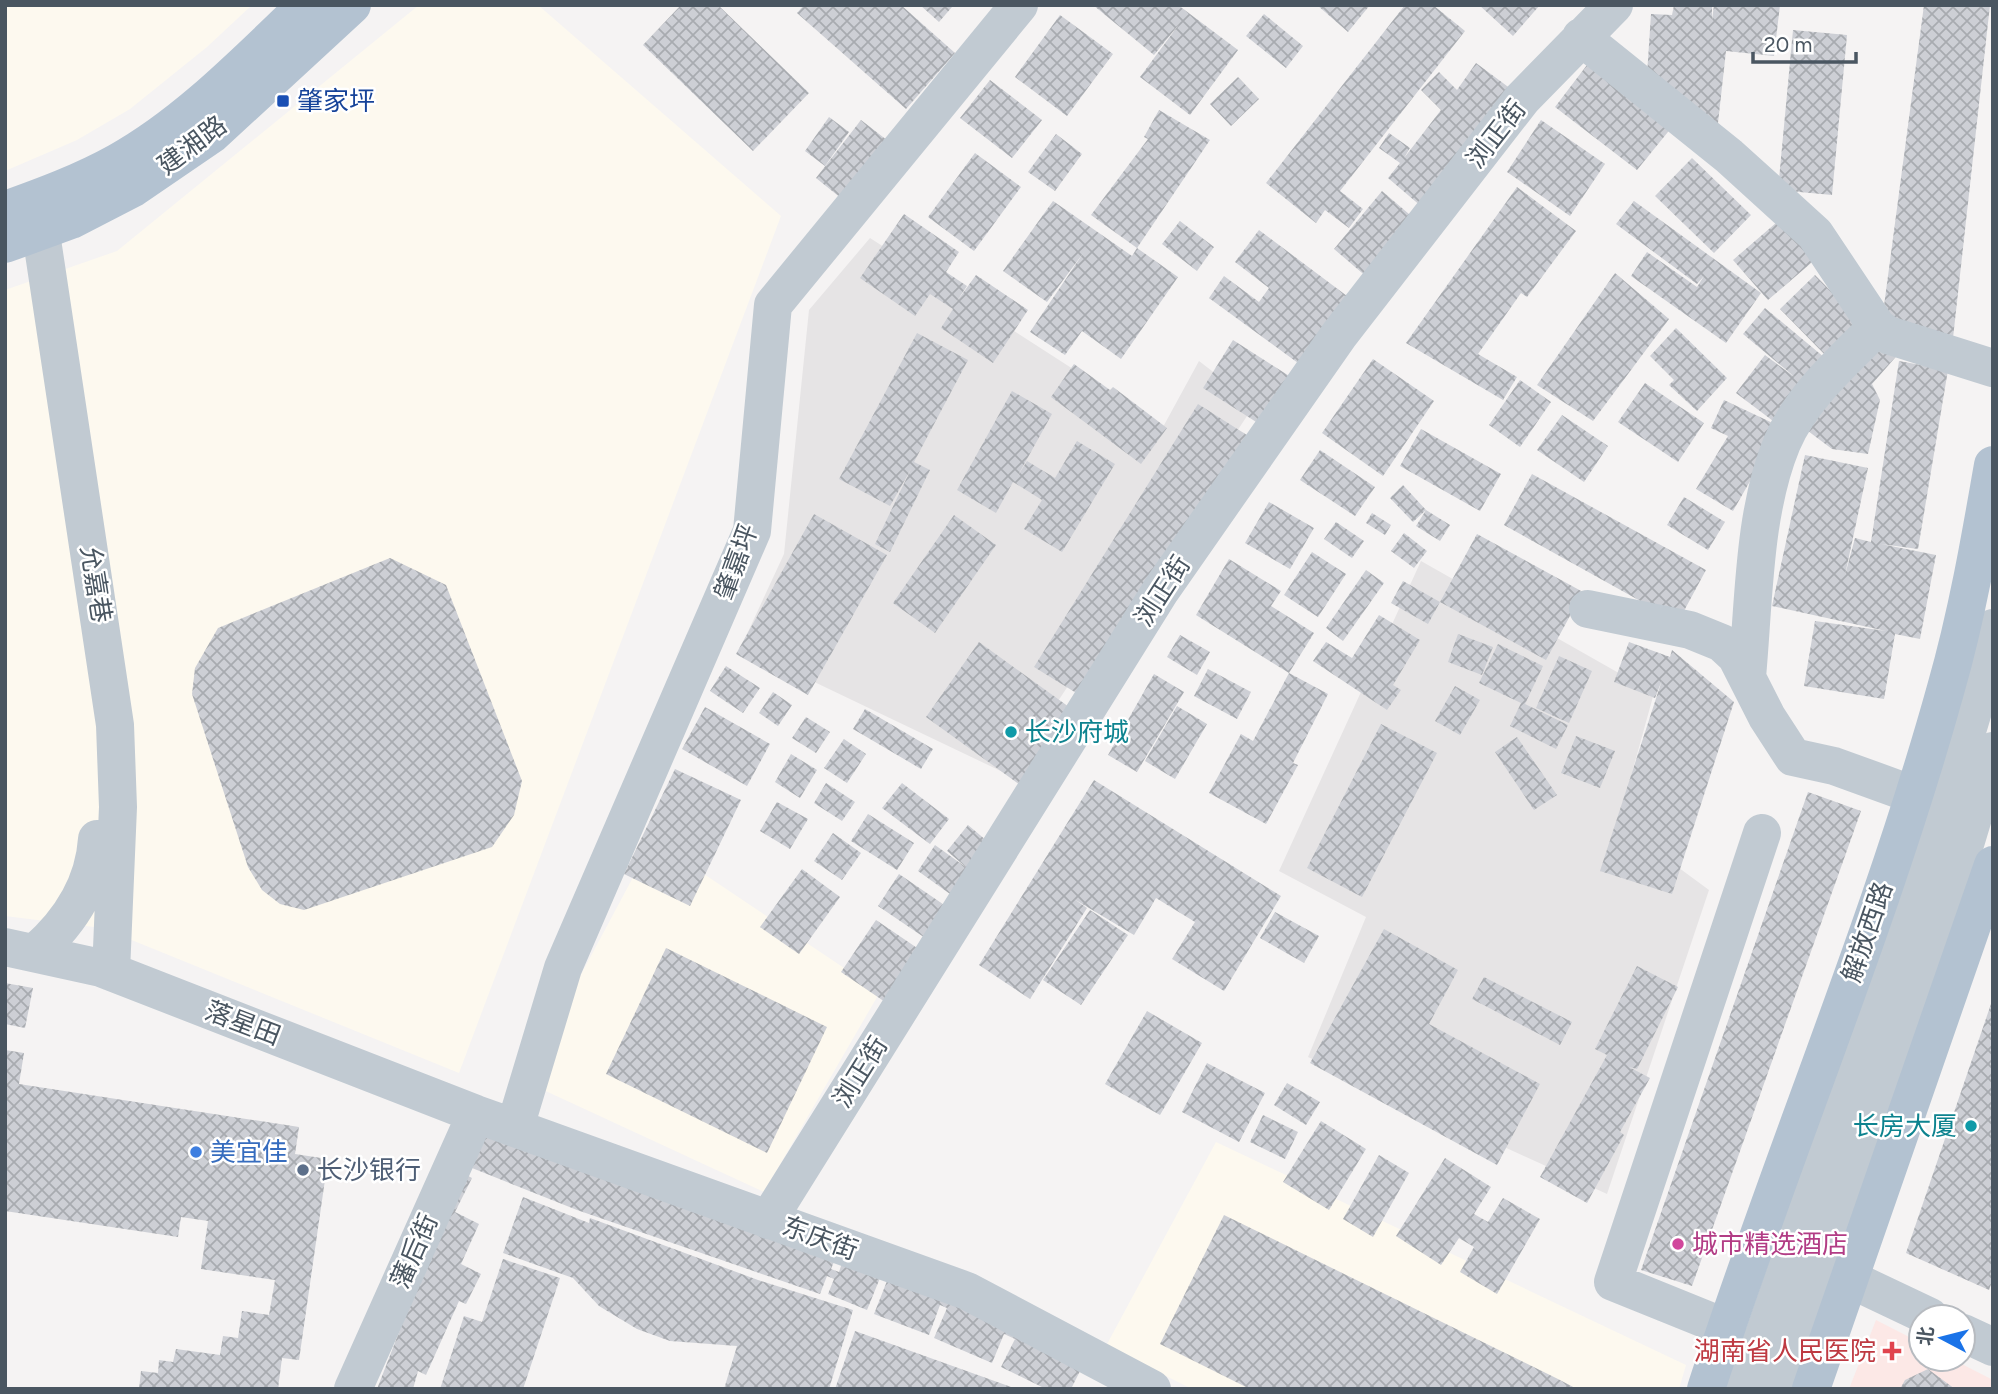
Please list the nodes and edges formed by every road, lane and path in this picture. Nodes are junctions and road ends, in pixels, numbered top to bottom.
1 (306, 5) edge
2 (352, 5) edge
3 (1019, 5) edge
4 (1614, 5) edge
5 (1581, 37) junction
6 (21, 221) edge
7 (1877, 327) junction
8 (1993, 369) edge
9 (1993, 465) edge
10 (1588, 609) dead end
11 (1993, 628) edge
12 (1747, 677) junction
13 (1993, 751) edge
14 (1914, 795) junction
15 (1762, 833) dead end
16 (1993, 865) edge
17 (21, 950) edge
18 (111, 972) junction
19 (475, 1114) junction
20 (515, 1127) junction
21 (768, 1220) junction
22 (1850, 1279) junction
23 (1907, 1306) edge
24 (1727, 1328) junction
25 (1977, 1340) edge
26 (1993, 1347) edge
27 (1773, 1384) edge
28 (353, 1389) edge
29 (1153, 1389) edge
30 (1706, 1389) edge

1 - 6 main road, 建湘路
2 - 6 main road, 建湘路
3 - 20 street, 肇嘉坪
4 - 5 street, 浏正街
5 - 7 street
5 - 21 street, 浏正街
6 - 17 street, 允嘉巷
6 - 18 street, 允嘉巷
7 - 8 street
7 - 12 street
9 - 14 main road, 解放西路
10 - 12 street
11 - 27 street, 解放西路
12 - 14 street
13 - 27 street
14 - 24 main road, 解放西路
15 - 24 street
16 - 22 main road
17 - 18 street, 落星田
18 - 19 street, 落星田
19 - 20 street, 东庆街
19 - 28 street, 藩后街
20 - 21 street, 东庆街
21 - 29 street, 东庆街
22 - 23 street
22 - 27 main road
24 - 30 main road, 解放西路
25 - 26 street

